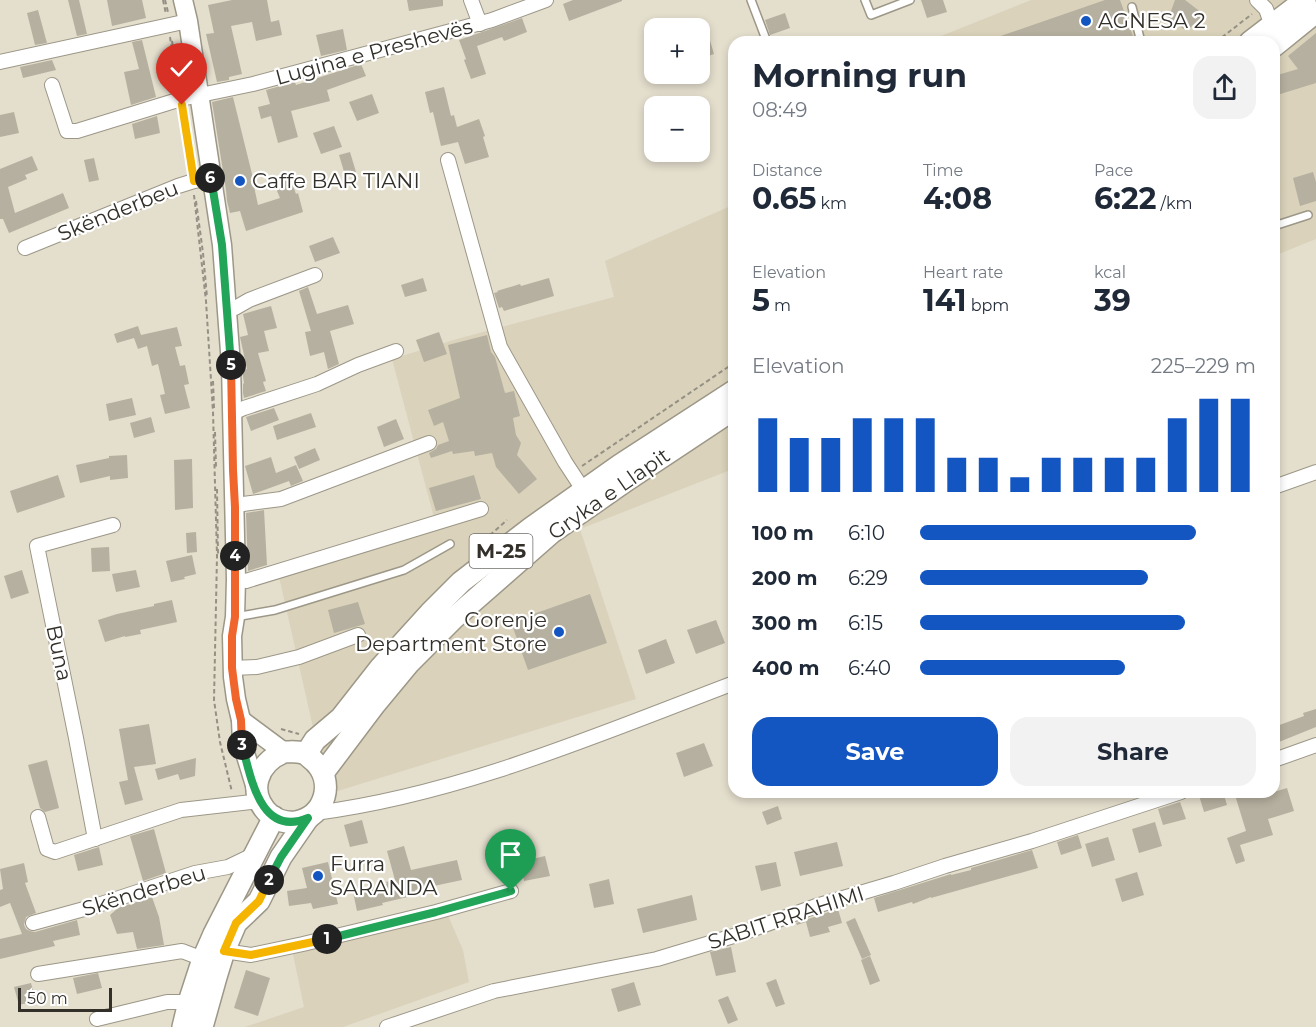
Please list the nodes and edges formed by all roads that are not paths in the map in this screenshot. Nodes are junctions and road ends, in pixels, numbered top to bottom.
1 (183, 0) edge
2 (471, 0) edge
3 (546, 0) edge
4 (751, 0) edge
5 (865, 0) edge
6 (910, 0) edge
7 (1305, 0) edge
8 (1260, 3) edge
9 (1132, 7) dead end
10 (1316, 12) edge
11 (176, 24) junction
12 (480, 24) junction
13 (765, 36) edge
14 (1139, 36) edge
15 (1273, 36) edge
16 (0, 62) edge
17 (52, 85) dead end
18 (200, 95) junction
19 (448, 160) dead end
20 (199, 180) junction
21 (1308, 215) dead end
22 (1280, 224) edge
23 (25, 248) dead end
24 (315, 275) dead end
25 (227, 308) junction
26 (396, 351) dead end
27 (728, 395) edge
28 (728, 413) edge
29 (233, 414) junction
30 (429, 443) dead end
31 (1316, 472) edge
32 (1280, 485) edge
33 (584, 491) junction
34 (235, 507) junction
35 (481, 509) dead end
36 (113, 525) dead end
37 (450, 544) dead end
38 (236, 579) junction
39 (235, 617) junction
40 (358, 636) dead end
41 (232, 668) junction
42 (728, 685) edge
43 (241, 720) junction
44 (303, 744) junction
45 (1316, 745) edge
46 (284, 752) junction
47 (1280, 758) edge
48 (323, 773) junction
49 (1164, 798) edge
50 (267, 809) junction
51 (311, 815) junction
52 (38, 817) dead end
53 (95, 839) junction
54 (253, 855) junction
55 (511, 891) dead end
56 (33, 923) dead end
57 (224, 951) junction
58 (203, 959) junction
59 (38, 974) dead end
60 (189, 1002) junction
61 (97, 1019) dead end
62 (183, 1027) edge
63 (202, 1027) edge
64 (387, 1027) edge

1 - 11 main road
2 - 12 street
3 - 12 street, Lugina e Preshevës
4 - 13 lane
5 - 6 lane
7 - 15 main road
8 - 15 street
9 - 14 lane
10 - 15 main road
11 - 16 street
11 - 18 main road
12 - 18 street, Lugina e Preshevës
17 - 18 street, Lugina e Preshevës
18 - 20 main road
19 - 33 street, Gryka e Llapit
20 - 23 street, Skënderbeu
20 - 25 main road
21 - 22 lane
24 - 25 street
25 - 29 main road
26 - 29 street
27 - 33 main road, Gryka e Llapit / M-25
28 - 48 main road, Gryka e Llapit / M-25
29 - 34 main road
30 - 34 street
31 - 32 street
33 - 44 main road, Gryka e Llapit / M-25
34 - 38 main road
35 - 38 street
36 - 53 street, Buna
37 - 39 lane
38 - 39 main road
39 - 41 main road
40 - 41 street
41 - 43 main road
42 - 51 street
43 - 46 main road
43 - 50 main road
44 - 46 main road
44 - 48 main road
45 - 47 street
46 - 50 main road
48 - 51 main road
49 - 64 street, SABIT RRAHIMI
50 - 51 main road
50 - 53 street
50 - 54 main road
51 - 57 main road
52 - 53 street
54 - 56 street, Skënderbeu
54 - 58 main road
55 - 57 street
57 - 63 main road
58 - 59 street
58 - 60 main road
60 - 61 street
60 - 62 main road

